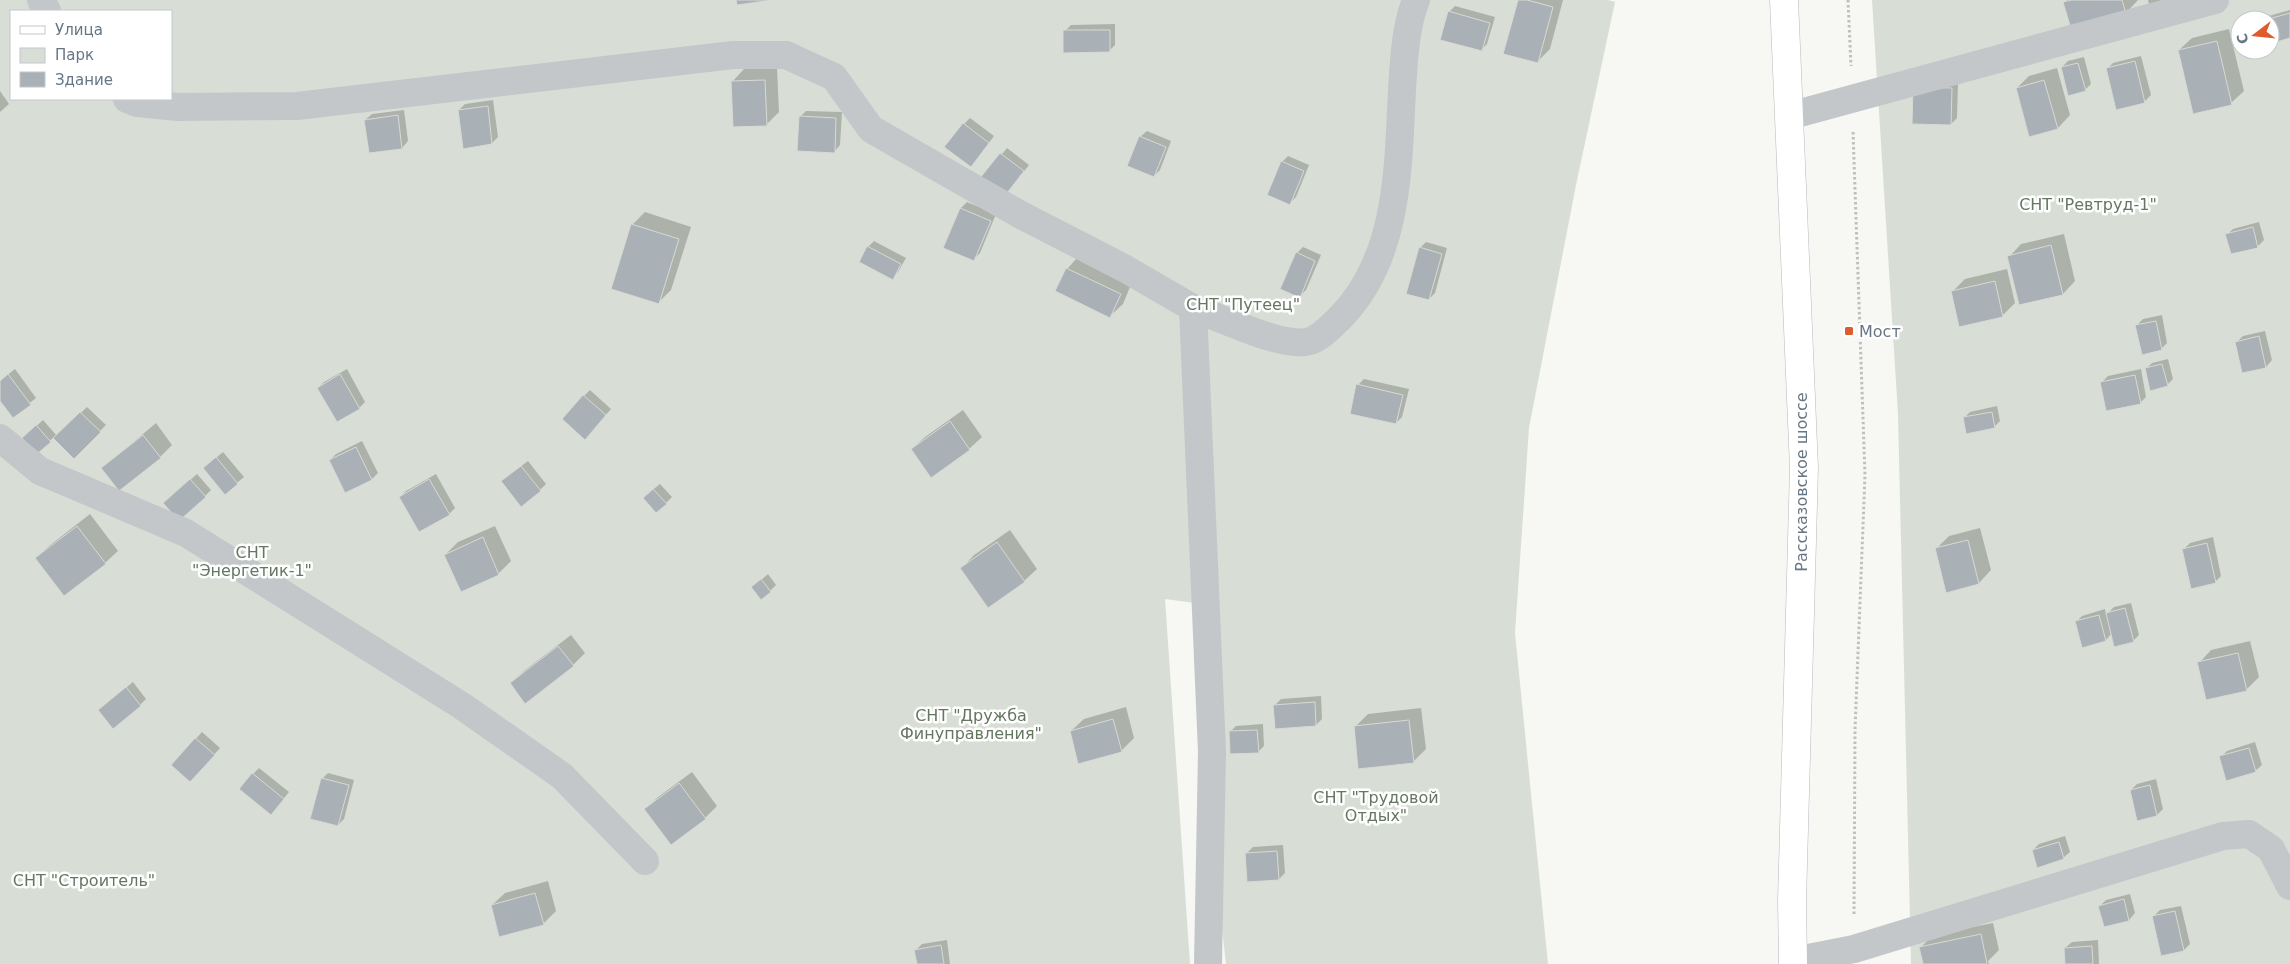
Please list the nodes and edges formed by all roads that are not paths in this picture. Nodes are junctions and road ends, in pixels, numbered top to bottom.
1 (1416, 0) edge
2 (1784, 0) edge
3 (2215, 0) edge
4 (130, 100) edge
5 (1789, 116) junction
6 (1193, 308) junction
7 (0, 438) edge
8 (645, 861) dead end
9 (2290, 886) edge
10 (1793, 962) edge
11 (1208, 964) edge

1 - 6 lane
2 - 5 main road, Рассказовское шоссе
3 - 5 lane
4 - 6 lane
5 - 10 main road, Рассказовское шоссе
6 - 11 lane
7 - 8 lane
9 - 10 lane

